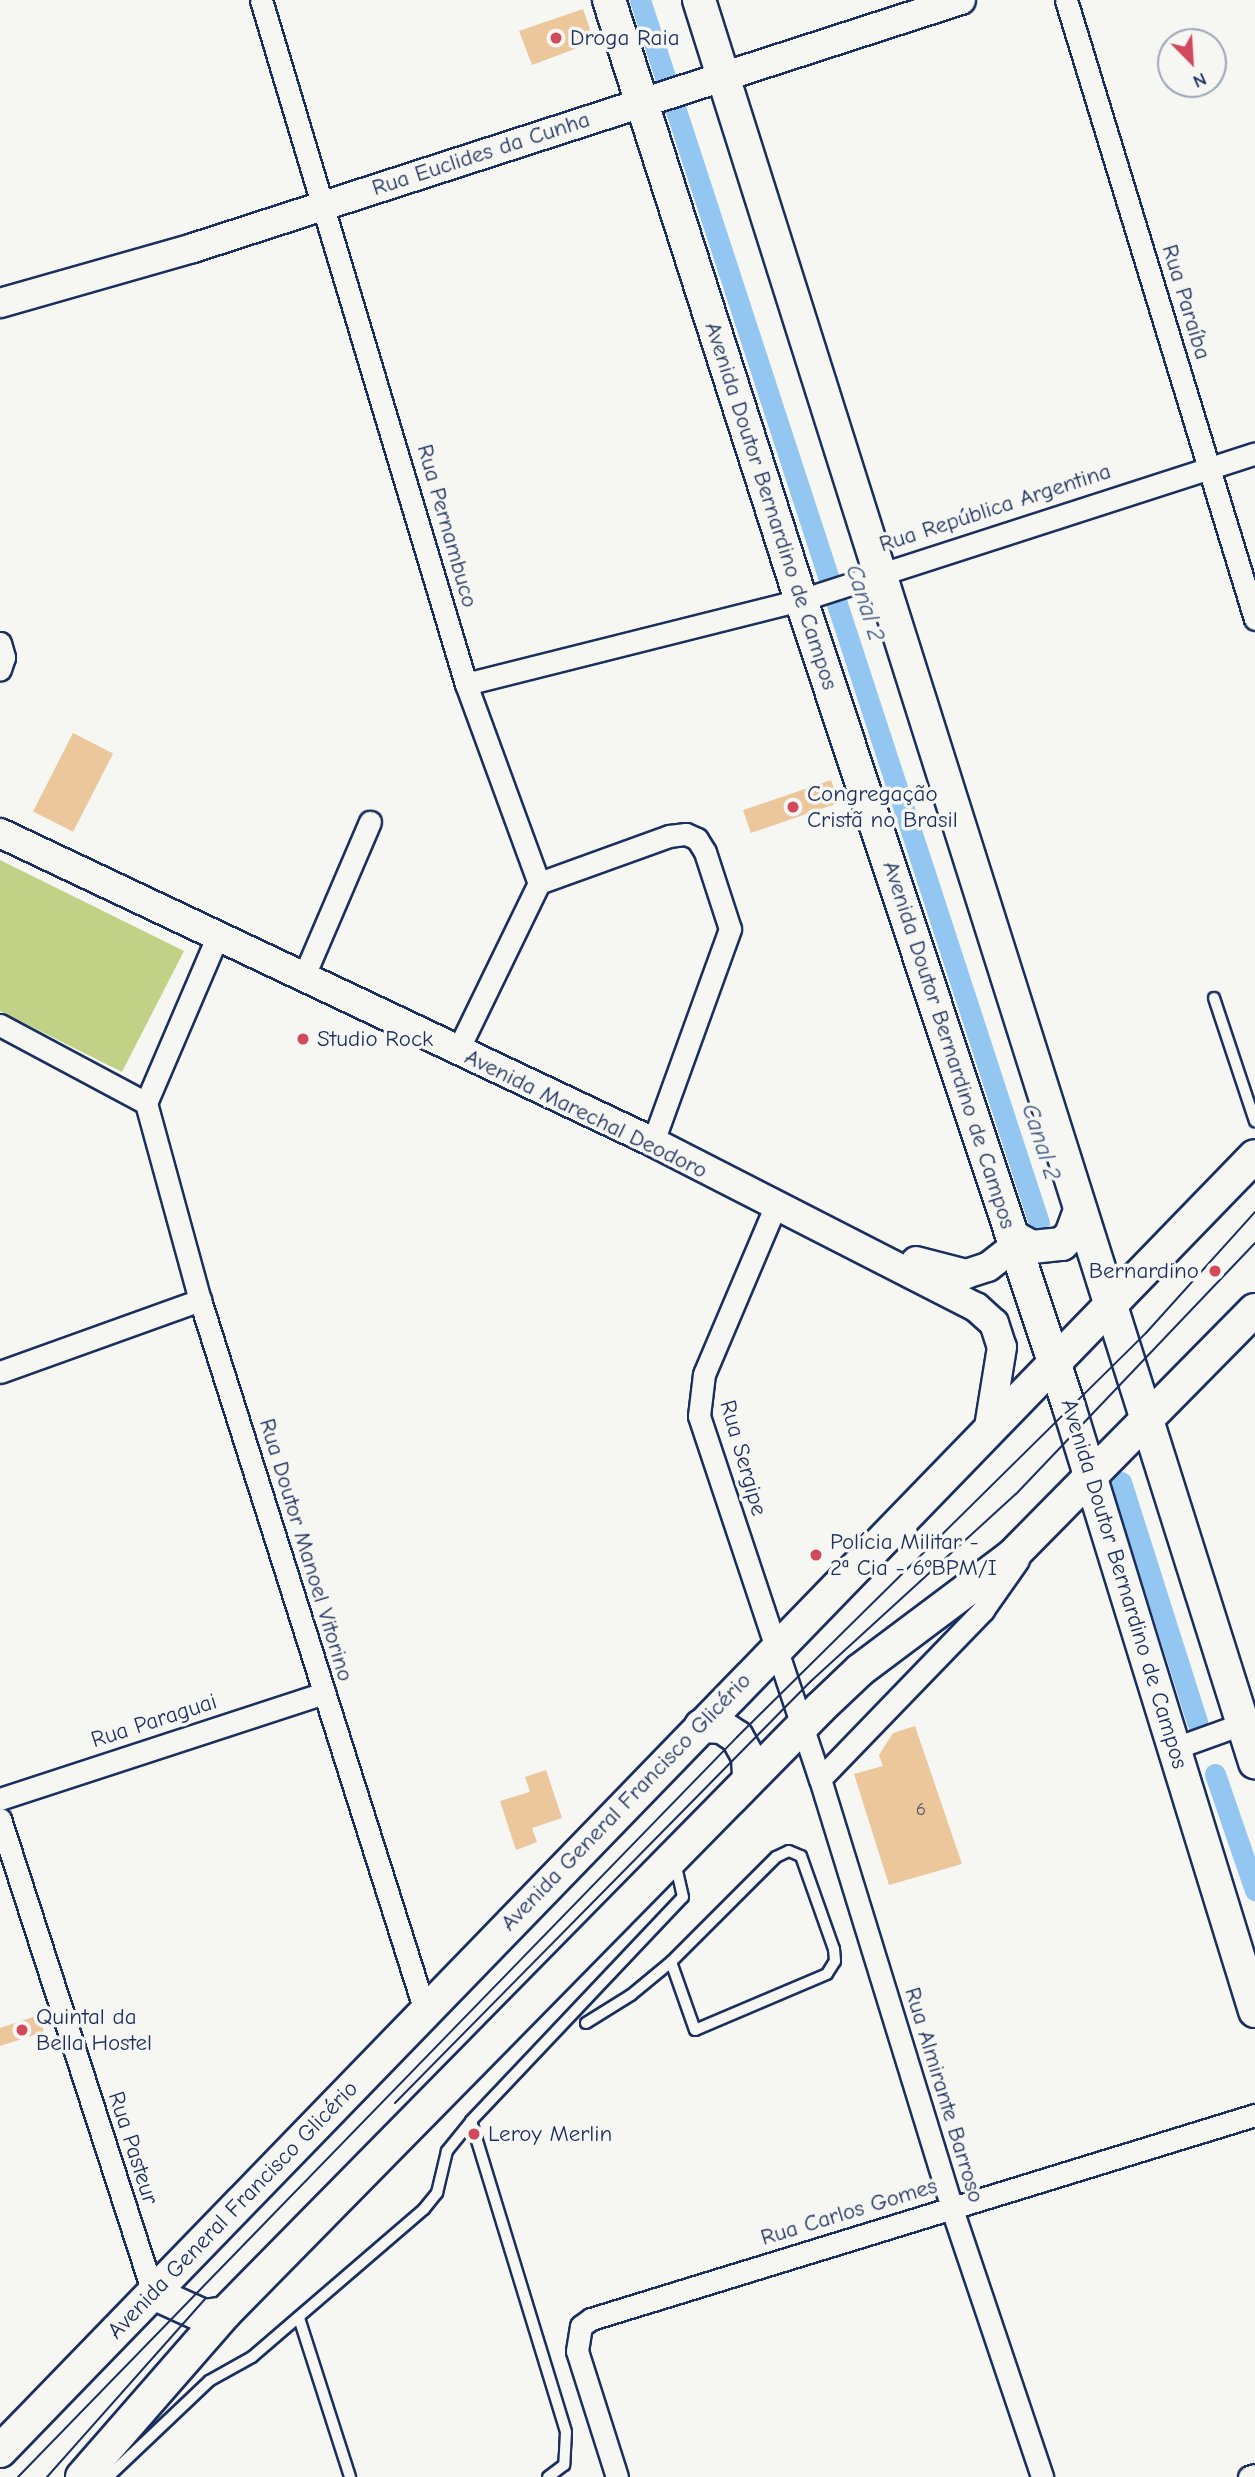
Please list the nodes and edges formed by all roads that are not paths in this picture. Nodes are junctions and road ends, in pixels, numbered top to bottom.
1 (261, 0) edge
2 (609, 0) edge
3 (699, 0) edge
4 (961, 0) edge
5 (1066, 0) edge
6 (711, 79) junction
7 (651, 99) junction
8 (326, 205) junction
9 (0, 303) edge
10 (1255, 453) edge
11 (1208, 467) junction
12 (1248, 573) edge
13 (868, 576) junction
14 (811, 596) junction
15 (1255, 620) edge
16 (0, 643) edge
17 (0, 669) edge
18 (466, 684) junction
19 (370, 822) dead end
20 (0, 833) edge
21 (538, 883) junction
22 (217, 937) junction
23 (303, 978) junction
24 (1214, 998) dead end
25 (0, 1025) edge
26 (457, 1052) junction
27 (146, 1103) junction
28 (1255, 1121) edge
29 (653, 1142) junction
30 (1255, 1156) edge
31 (775, 1207) junction
32 (1080, 1210) junction
33 (837, 1234) junction
34 (1014, 1241) junction
35 (201, 1300) junction
36 (1110, 1303) junction
37 (1255, 1310) edge
38 (1054, 1362) junction
39 (0, 1372) edge
40 (1147, 1418) junction
41 (989, 1427) junction
42 (1091, 1476) junction
43 (1038, 1531) junction
44 (775, 1649) junction
45 (324, 1693) junction
46 (1249, 1721) edge
47 (701, 1726) junction
48 (802, 1727) junction
49 (1175, 1748) junction
50 (1255, 1762) edge
51 (820, 1779) junction
52 (749, 1780) junction
53 (0, 1799) edge
54 (0, 1819) edge
55 (673, 1855) junction
56 (671, 1962) junction
57 (425, 2011) junction
58 (1255, 2011) edge
59 (586, 2023) dead end
60 (1255, 2115) edge
61 (471, 2121) junction
62 (951, 2209) junction
63 (153, 2293) junction
64 (225, 2313) junction
65 (299, 2318) junction
66 (0, 2451) edge
67 (1255, 2475) edge
68 (82, 2477) edge
69 (108, 2477) edge
70 (350, 2477) edge
71 (548, 2477) edge
72 (617, 2477) edge
73 (1042, 2477) edge
74 (1248, 2477) edge

1 - 8 street, Rua Pernambuco
2 - 7 main road, Avenida Doutor Bernardino de Campos
3 - 6 main road
4 - 6 street, Rua Euclides da Cunha
5 - 11 street, Rua Paraíba
6 - 7 street, Rua Euclides da Cunha
6 - 13 main road
7 - 8 street, Rua Euclides da Cunha
7 - 14 main road, Avenida Doutor Bernardino de Campos
8 - 9 street, Rua Euclides da Cunha
8 - 18 street, Rua Pernambuco
10 - 11 street, Rua República Argentina
11 - 12 street, Rua Paraíba
11 - 13 street, Rua República Argentina
12 - 15 street, Rua Paraíba
13 - 14 street, Rua República Argentina
13 - 32 main road
14 - 18 street, Rua República Argentina
14 - 34 main road, Avenida Doutor Bernardino de Campos
16 - 17 street
18 - 21 street, Rua Pernambuco
19 - 23 street
20 - 22 street, Avenida Marechal Deodoro
21 - 26 street
21 - 29 street
22 - 23 street, Avenida Marechal Deodoro
22 - 27 street
23 - 26 street, Avenida Marechal Deodoro
24 - 28 lane
25 - 27 street
26 - 29 street, Avenida Marechal Deodoro
27 - 35 street, Rua Doutor Manoel Vitorino
29 - 31 street, Avenida Marechal Deodoro
30 - 36 main road, Avenida General Francisco Glicério
31 - 33 street, Avenida Marechal Deodoro
31 - 44 street, Rua Sergipe
32 - 34 main road
32 - 36 main road
33 - 34 street
33 - 41 street, Avenida Marechal Deodoro
34 - 38 main road, Avenida Doutor Bernardino de Campos
35 - 39 street
35 - 45 street, Rua Doutor Manoel Vitorino
36 - 38 main road, Avenida General Francisco Glicério
36 - 40 main road
37 - 40 main road
38 - 41 main road, Avenida General Francisco Glicério
38 - 42 main road, Avenida Doutor Bernardino de Campos
40 - 42 main road
40 - 46 main road
41 - 44 main road, Avenida General Francisco Glicério
42 - 43 main road
42 - 49 main road, Avenida Doutor Bernardino de Campos
43 - 48 main road
43 - 51 street
44 - 47 main road, Avenida General Francisco Glicério
44 - 48 street, Rua Sergipe
45 - 53 street, Rua Paraguai
45 - 57 street, Rua Doutor Manoel Vitorino
46 - 49 street
46 - 50 main road
47 - 52 main road
47 - 57 main road, Avenida General Francisco Glicério
48 - 51 street, Rua Almirante Barroso
48 - 52 main road
49 - 58 main road, Avenida Doutor Bernardino de Campos
51 - 62 street, Rua Almirante Barroso
52 - 55 main road
54 - 63 street, Rua Pasteur
55 - 61 lane
55 - 64 main road
56 - 56 lane
56 - 59 lane
57 - 63 main road, Avenida General Francisco Glicério
60 - 62 street, Rua Carlos Gomes
61 - 65 lane
61 - 71 lane
62 - 72 street, Rua Carlos Gomes
62 - 73 street, Rua Almirante Barroso
63 - 64 main road
63 - 66 main road, Avenida General Francisco Glicério
64 - 68 main road
65 - 69 lane
65 - 70 lane
67 - 74 street

